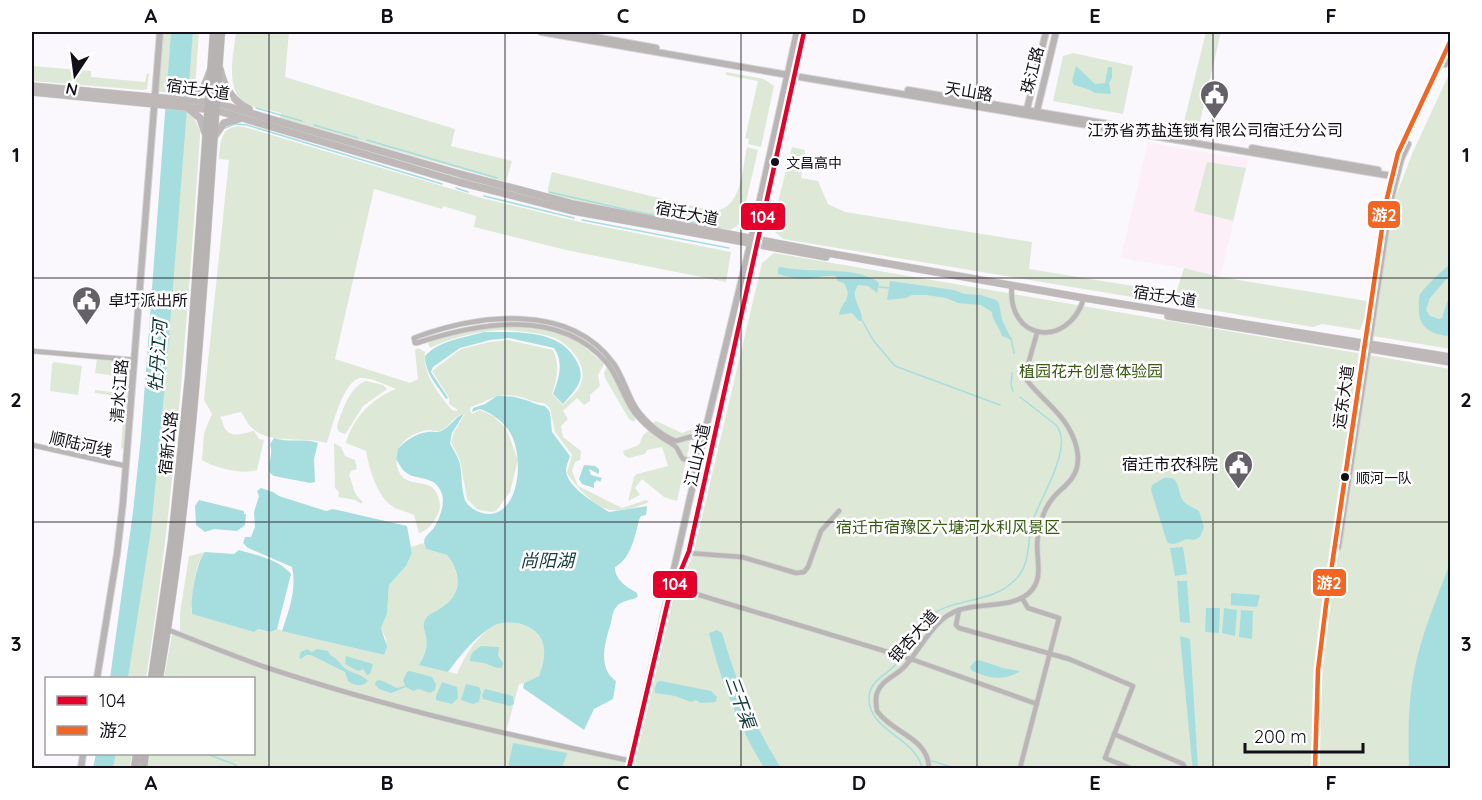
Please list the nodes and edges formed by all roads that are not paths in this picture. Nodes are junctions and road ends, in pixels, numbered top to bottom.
1 (160, 32) edge
2 (214, 32) edge
3 (221, 32) edge
4 (541, 32) edge
5 (568, 32) edge
6 (797, 32) edge
7 (804, 32) edge
8 (1046, 32) edge
9 (1056, 32) edge
10 (1450, 42) edge
11 (1450, 52) edge
12 (215, 65) junction
13 (791, 74) junction
14 (32, 86) edge
15 (32, 92) edge
16 (184, 99) junction
17 (156, 100) junction
18 (193, 104) junction
19 (178, 105) junction
20 (212, 106) junction
21 (1026, 112) junction
22 (1036, 114) junction
23 (245, 119) junction
24 (271, 119) junction
25 (209, 138) junction
26 (1393, 174) junction
27 (755, 243) junction
28 (1011, 287) junction
29 (1084, 299) junction
30 (1037, 333) junction
31 (1367, 346) junction
32 (32, 351) edge
33 (1450, 357) edge
34 (135, 360) junction
35 (1450, 362) edge
36 (703, 438) junction
37 (32, 445) edge
38 (698, 462) junction
39 (126, 466) junction
40 (839, 511) dead end
41 (688, 553) junction
42 (673, 587) junction
43 (1022, 598) junction
44 (668, 600) junction
45 (960, 610) junction
46 (171, 631) dead end
47 (1050, 655) junction
48 (910, 659) junction
49 (97, 677) edge
50 (152, 677) edge
51 (159, 677) edge
52 (1037, 704) junction
53 (1114, 734) junction
54 (631, 761) junction
55 (629, 768) edge
56 (929, 768) edge
57 (1020, 768) edge
58 (1130, 768) edge
59 (1185, 768) edge
60 (1316, 768) edge

1 - 17 main road, 清水江路
2 - 12 highway
3 - 12 highway
4 - 13 main road, 天山路
5 - 13 main road, 天山路
6 - 13 main road, 江山大道
7 - 13 main road, 江山大道
8 - 21 main road, 珠江路
9 - 22 main road, 珠江路
10 - 26 main road, 运东大道
11 - 31 main road, 运东大道
12 - 16 main road
12 - 20 highway, 宿新公路
12 - 24 main road
13 - 21 main road, 天山路
13 - 27 main road, 江山大道
14 - 17 main road, 宿迁大道
15 - 17 main road, 宿迁大道
16 - 17 main road, 宿迁大道
16 - 18 main road, 宿迁大道
17 - 19 main road, 宿迁大道
17 - 34 main road, 清水江路
18 - 19 main road, 宿迁大道
18 - 20 main road, 宿迁大道
19 - 25 main road
20 - 23 main road, 宿迁大道
20 - 24 main road, 宿迁大道
20 - 25 highway, 宿新公路
21 - 22 main road, 天山路
22 - 26 main road, 天山路
23 - 25 main road
23 - 27 main road, 宿迁大道
24 - 27 main road, 宿迁大道
25 - 50 highway, 宿新公路
25 - 51 highway, 宿新公路
26 - 31 main road, 运东大道
27 - 28 main road, 宿迁大道
27 - 36 main road, 江山大道
27 - 41 main road, 江山大道
28 - 29 main road, 宿迁大道
28 - 30 street
29 - 30 street
29 - 31 main road, 宿迁大道
30 - 43 street
31 - 33 main road, 宿迁大道
31 - 35 main road, 宿迁大道
31 - 60 main road, 运东大道
32 - 34 street
34 - 39 main road, 清水江路
36 - 38 main road, 江山大道
36 - 38 street
37 - 39 street, 顺陆河线
38 - 44 main road, 江山大道
39 - 49 main road, 清水江路
40 - 41 street
41 - 42 main road, 江山大道
42 - 44 main road, 江山大道
42 - 48 street
43 - 45 street, 银杏大道
43 - 47 street
44 - 54 main road, 江山大道
45 - 47 street
45 - 48 street, 银杏大道
46 - 54 street
47 - 52 street
47 - 53 street
48 - 52 street
48 - 56 street, 银杏大道
52 - 57 street
53 - 58 street
53 - 59 street
54 - 55 main road, 江山大道

